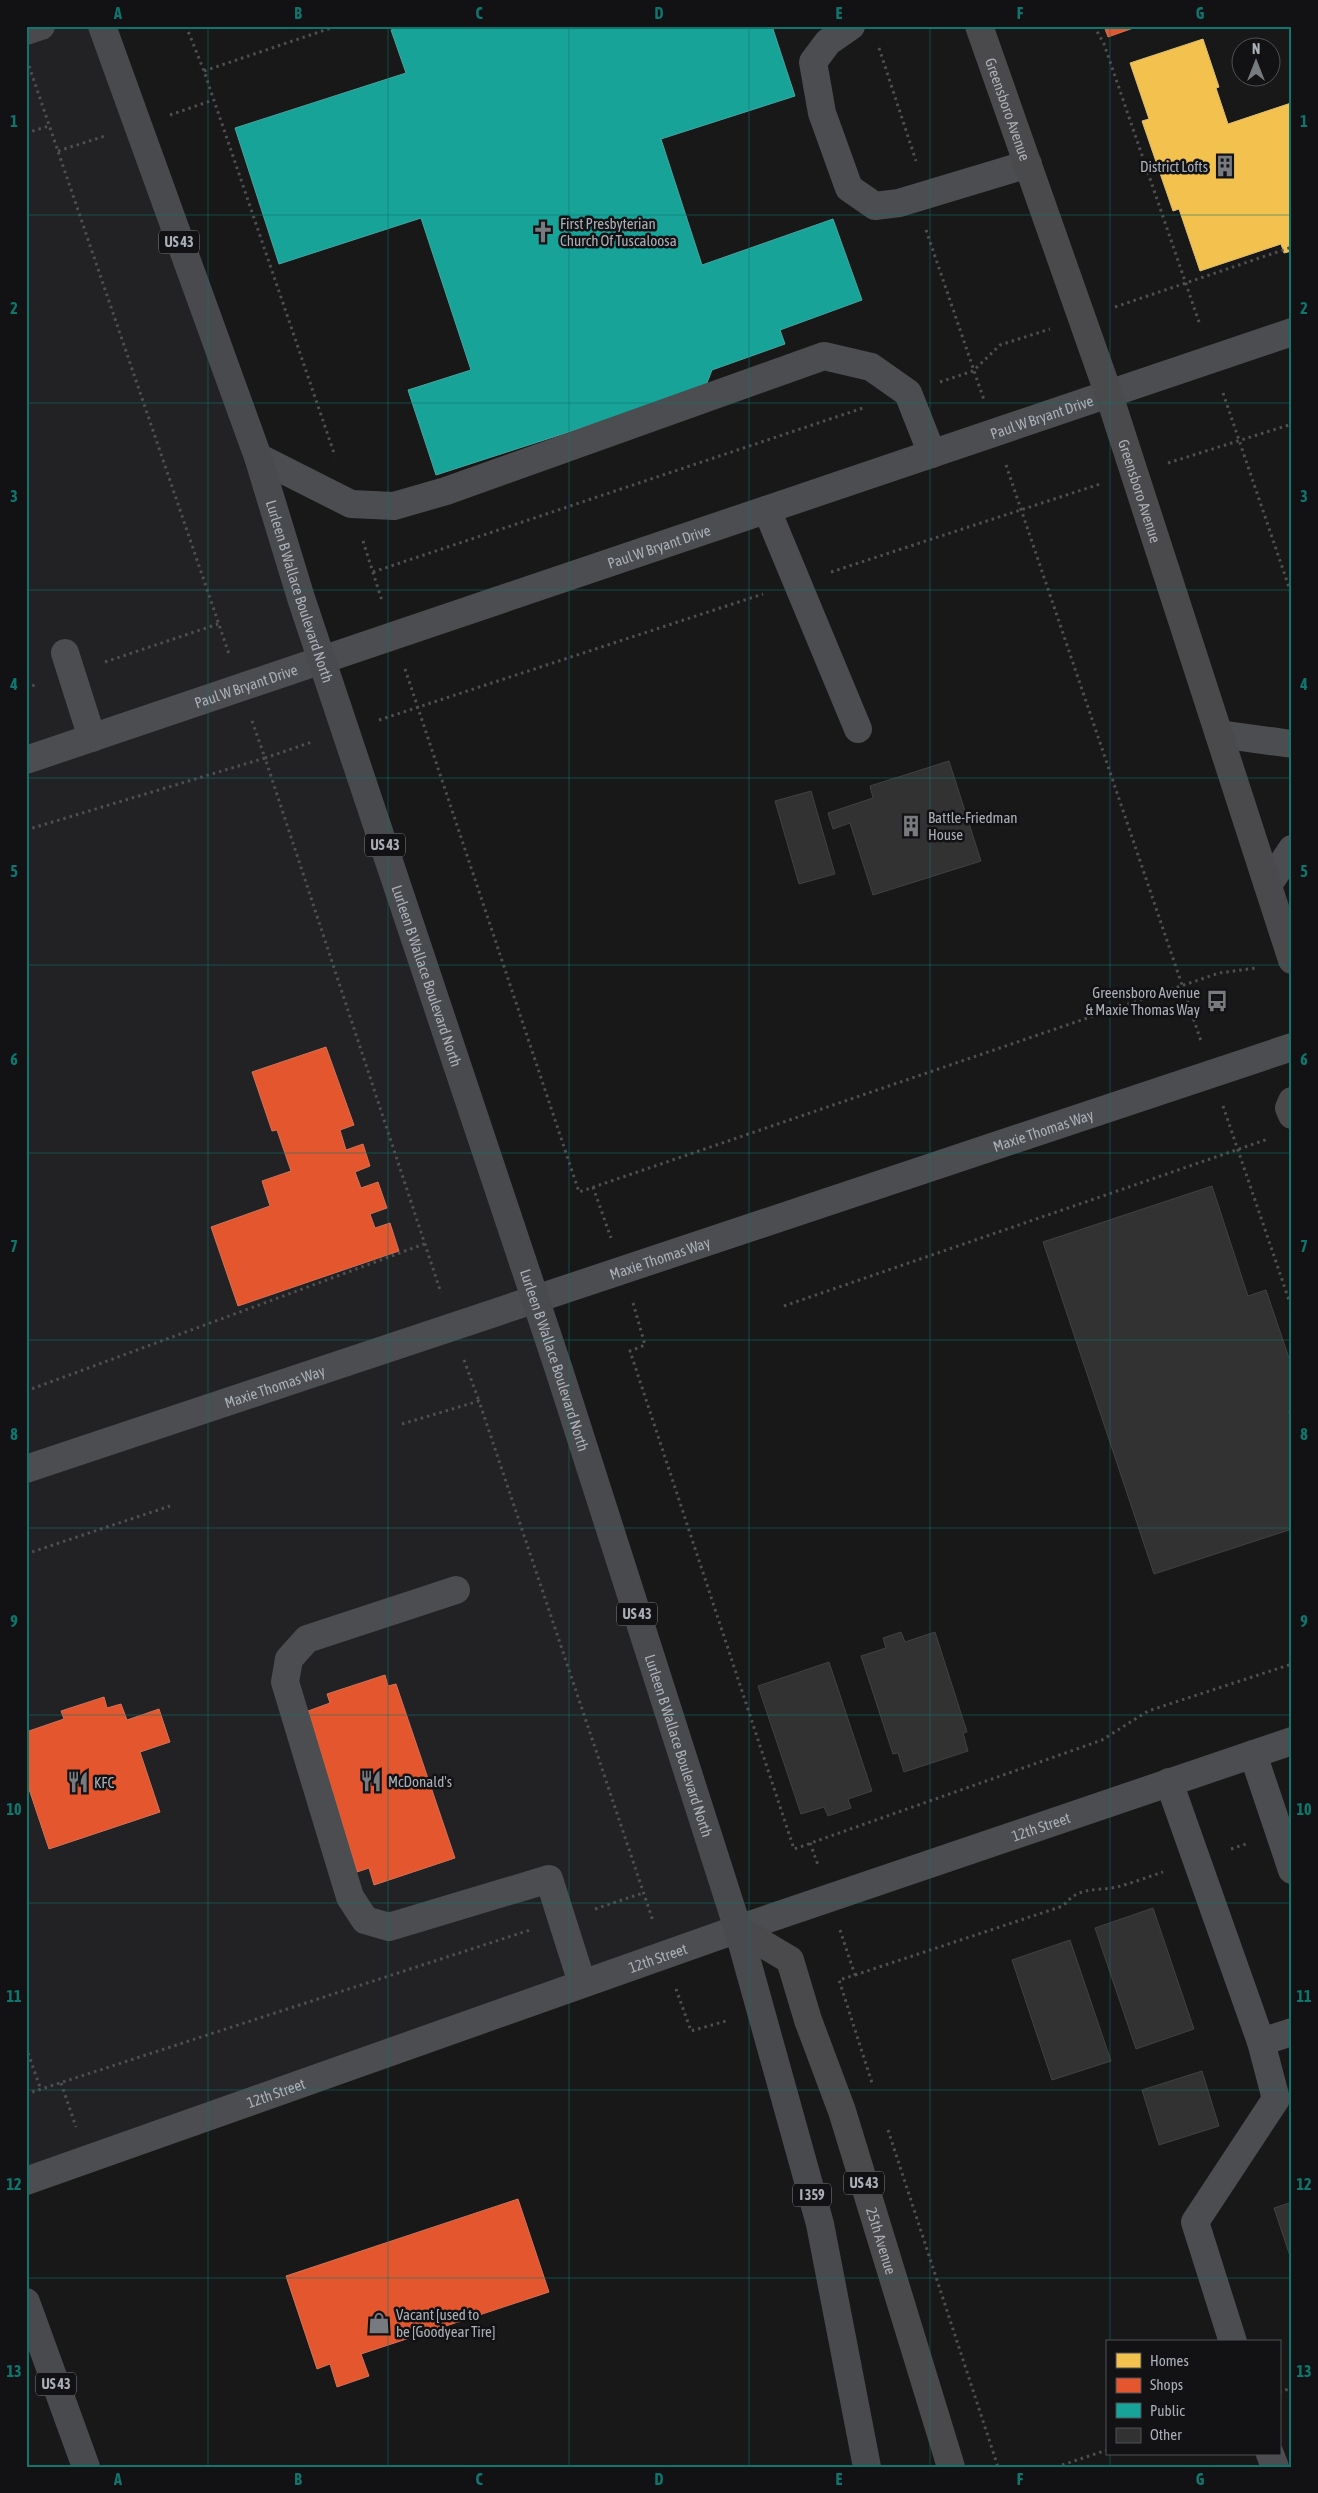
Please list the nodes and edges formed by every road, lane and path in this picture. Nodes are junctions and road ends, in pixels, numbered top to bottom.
1 (41, 26) edge
2 (102, 26) edge
3 (186, 26) edge
4 (337, 26) edge
5 (851, 26) edge
6 (979, 26) edge
7 (1094, 26) edge
8 (26, 31) edge
9 (878, 48) dead end
10 (26, 58) edge
11 (204, 71) junction
12 (49, 126) junction
13 (26, 133) edge
14 (1028, 164) junction
15 (921, 195) junction
16 (1292, 247) edge
17 (1186, 282) junction
18 (1082, 318) junction
19 (1292, 332) edge
20 (1212, 360) junction
21 (973, 370) junction
22 (908, 393) junction
23 (1109, 395) junction
24 (1292, 424) edge
25 (995, 433) junction
26 (1240, 442) junction
27 (932, 454) junction
28 (258, 457) junction
29 (1134, 473) junction
30 (352, 504) junction
31 (1021, 509) junction
32 (767, 510) junction
33 (372, 572) junction
34 (798, 582) junction
35 (1292, 596) edge
36 (218, 624) junction
37 (394, 636) junction
38 (323, 660) junction
39 (68, 663) junction
40 (26, 688) edge
41 (240, 688) junction
42 (418, 707) junction
43 (858, 729) dead end
44 (346, 731) junction
45 (1219, 734) junction
46 (92, 738) junction
47 (1292, 744) edge
48 (265, 758) junction
49 (26, 760) edge
50 (26, 830) edge
51 (1292, 849) edge
52 (1268, 885) junction
53 (1292, 960) edge
54 (1264, 967) dead end
55 (1183, 986) junction
56 (1292, 1047) edge
57 (1212, 1074) junction
58 (1292, 1101) edge
59 (1292, 1115) edge
60 (1274, 1136) dead end
61 (1238, 1150) junction
62 (593, 1187) junction
63 (424, 1244) junction
64 (622, 1270) junction
65 (536, 1299) junction
66 (784, 1306) dead end
67 (1292, 1310) edge
68 (452, 1327) junction
69 (26, 1392) edge
70 (479, 1401) junction
71 (402, 1424) dead end
72 (26, 1469) edge
73 (170, 1506) dead end
74 (26, 1554) edge
75 (456, 1590) dead end
76 (1292, 1664) edge
77 (1292, 1741) edge
78 (1253, 1754) junction
79 (1168, 1782) junction
80 (1280, 1833) junction
81 (810, 1843) junction
82 (1196, 1861) junction
83 (1292, 1870) edge
84 (829, 1898) junction
85 (562, 1920) junction
86 (738, 1929) junction
87 (855, 1975) junction
88 (582, 1983) junction
89 (1292, 2032) edge
90 (1261, 2042) junction
91 (26, 2047) edge
92 (61, 2083) junction
93 (41, 2090) junction
94 (875, 2092) dead end
95 (26, 2094) edge
96 (884, 2120) dead end
97 (88, 2159) junction
98 (26, 2180) edge
99 (26, 2302) edge
100 (1232, 2340) edge
101 (1292, 2388) edge
102 (1280, 2392) edge
103 (1106, 2450) edge
104 (1292, 2464) edge
105 (86, 2467) edge
106 (867, 2467) edge
107 (950, 2467) edge
108 (998, 2467) edge
109 (1056, 2467) edge
110 (1283, 2467) edge

1 - 8 main road
2 - 28 highway, Lurleen B Wallace Boulevard North / US 43
3 - 11 path
4 - 11 path
5 - 15 street
6 - 14 main road, Greensboro Avenue
7 - 17 path
9 - 15 path
10 - 12 path
11 - 30 path
12 - 13 path
12 - 36 path
14 - 15 street
14 - 18 main road, Greensboro Avenue
15 - 21 path
16 - 17 path
17 - 18 path
17 - 20 path
18 - 21 path
18 - 23 main road, Greensboro Avenue
19 - 20 street, Paul W Bryant Drive
20 - 23 street, Paul W Bryant Drive
20 - 26 path
21 - 22 path
21 - 25 path
22 - 27 street
22 - 30 street
22 - 33 path
23 - 25 street, Paul W Bryant Drive
23 - 29 main road, Greensboro Avenue
24 - 26 path
25 - 27 street, Paul W Bryant Drive
25 - 31 path
26 - 29 path
26 - 35 path
27 - 32 street, Paul W Bryant Drive
28 - 30 street
28 - 38 highway, Lurleen B Wallace Boulevard North / US 43
29 - 31 path
29 - 45 main road, Greensboro Avenue
30 - 33 path
31 - 34 path
31 - 55 path
32 - 34 street
32 - 37 street, Paul W Bryant Drive
33 - 37 path
34 - 42 path
34 - 43 street
36 - 39 path
36 - 41 path
37 - 38 street, Paul W Bryant Drive
37 - 42 path
38 - 41 street, Paul W Bryant Drive
38 - 44 highway, Lurleen B Wallace Boulevard North / US 43
39 - 40 path
39 - 46 street
41 - 46 street, Paul W Bryant Drive
41 - 48 path
42 - 44 path
42 - 62 path
44 - 48 path
44 - 65 highway, Lurleen B Wallace Boulevard North / US 43
45 - 47 street
45 - 52 main road, Greensboro Avenue
46 - 49 street, Paul W Bryant Drive
48 - 50 path
48 - 63 path
51 - 52 street
52 - 53 main road, Greensboro Avenue
54 - 55 path
55 - 57 path
55 - 62 path
56 - 57 street, Maxie Thomas Way
57 - 61 path
57 - 64 street, Maxie Thomas Way
58 - 59 main road
60 - 61 path
61 - 66 path
61 - 67 path
62 - 64 path
63 - 68 path
63 - 69 path
64 - 65 street, Maxie Thomas Way
64 - 81 path
65 - 68 street, Maxie Thomas Way
65 - 86 highway, Lurleen B Wallace Boulevard North / US 43
68 - 70 path
68 - 72 street, Maxie Thomas Way
70 - 71 path
70 - 85 path
73 - 74 path
75 - 85 street
76 - 81 path
77 - 78 street, 12th Street
78 - 79 street, 12th Street
78 - 80 street
79 - 82 street
79 - 84 street, 12th Street
80 - 82 path
80 - 83 street
81 - 84 path
82 - 87 path
82 - 90 street
84 - 86 street, 12th Street
84 - 87 path
85 - 88 street
85 - 92 path
86 - 88 street, 12th Street
86 - 106 highway, I 359
86 - 107 main road, 25th Avenue / US 43
87 - 94 path
88 - 97 street, 12th Street
89 - 90 street
90 - 100 street
91 - 93 path
92 - 93 path
92 - 97 path
93 - 95 path
96 - 108 path
97 - 98 street, 12th Street
99 - 105 highway, US 43
101 - 102 path
103 - 109 path
104 - 110 street

